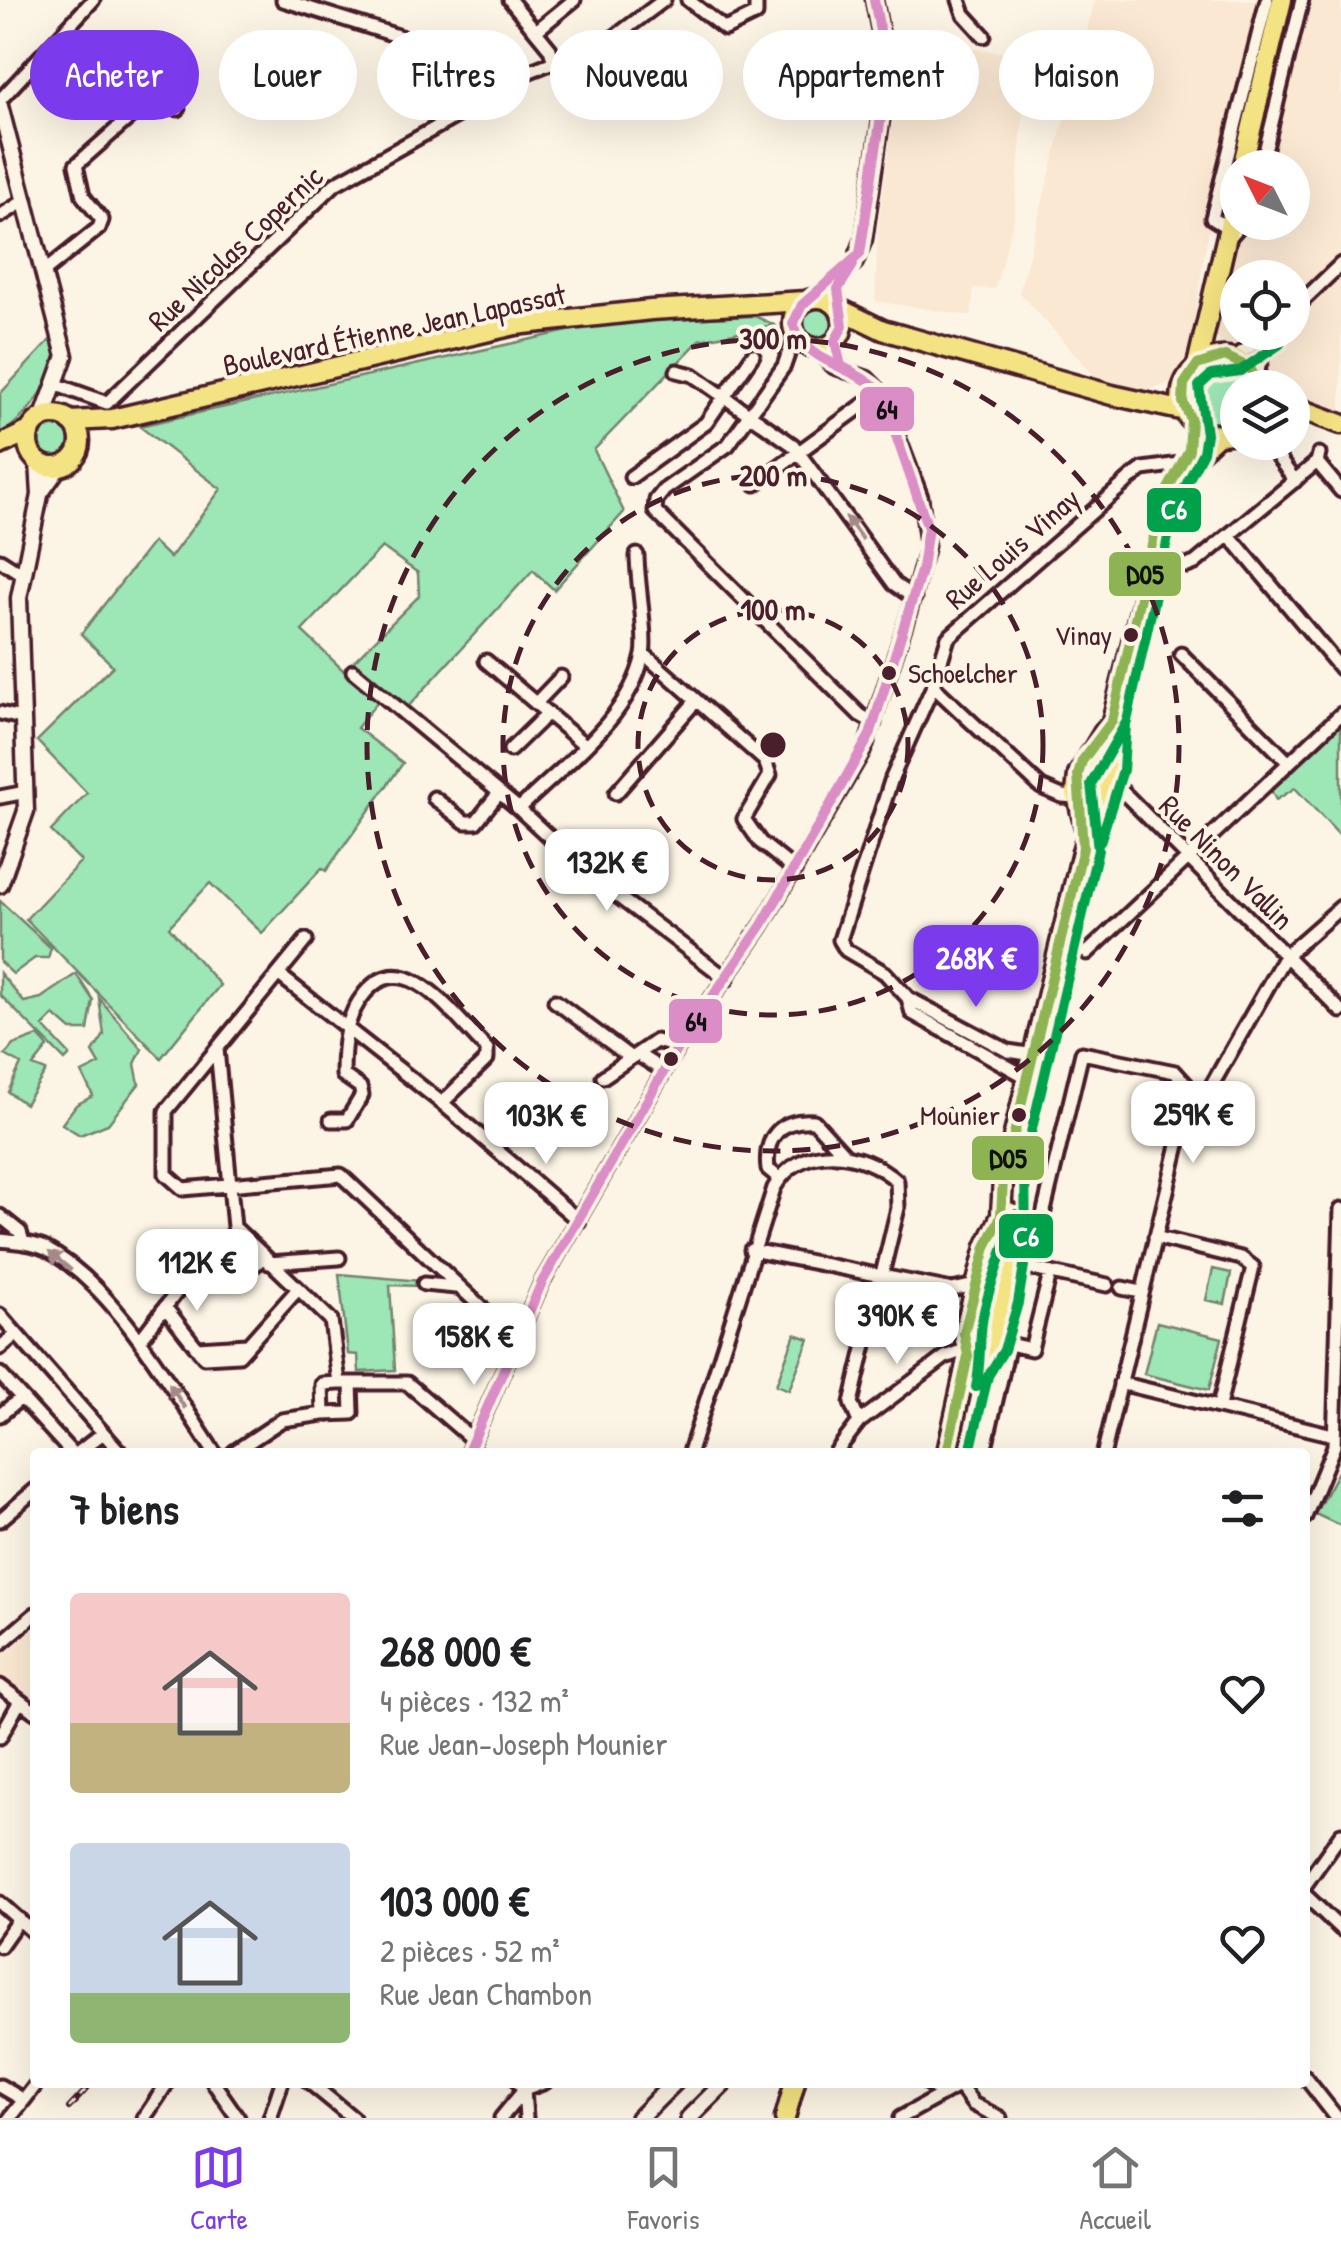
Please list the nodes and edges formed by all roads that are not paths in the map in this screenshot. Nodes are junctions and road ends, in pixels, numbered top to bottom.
1 (94, 0) edge
2 (283, 0) edge
3 (510, 0) edge
4 (574, 0) edge
5 (664, 0) edge
6 (688, 0) edge
7 (756, 0) edge
8 (960, 0) edge
9 (1267, 0) edge
10 (1282, 0) edge
11 (1302, 0) edge
12 (876, 1) edge
13 (379, 30) edge
14 (624, 30) edge
15 (536, 32) junction
16 (984, 36) dead end
17 (550, 57) edge
18 (0, 103) edge
19 (127, 120) edge
20 (450, 120) edge
21 (1228, 150) edge
22 (1246, 150) edge
23 (1266, 150) edge
24 (1220, 183) edge
25 (26, 200) junction
26 (0, 216) edge
27 (1220, 223) edge
28 (1229, 240) edge
29 (1341, 264) edge
30 (45, 271) junction
31 (844, 274) junction
32 (1310, 294) edge
33 (810, 299) junction
34 (750, 306) junction
35 (838, 307) junction
36 (1206, 323) junction
37 (794, 329) junction
38 (883, 330) junction
39 (838, 338) junction
40 (812, 348) junction
41 (1242, 350) edge
42 (753, 354) dead end
43 (1229, 357) junction
44 (1197, 365) junction
45 (784, 366) junction
46 (1244, 370) edge
47 (677, 371) dead end
48 (846, 371) junction
49 (1184, 384) junction
50 (56, 389) junction
51 (881, 392) junction
52 (724, 397) junction
53 (1137, 400) junction
54 (1310, 413) edge
55 (750, 416) junction
56 (1188, 416) junction
57 (66, 419) junction
58 (112, 420) junction
59 (1310, 420) edge
60 (36, 424) junction
61 (1341, 424) edge
62 (1218, 435) joint
63 (80, 446) junction
64 (0, 449) edge
65 (799, 452) junction
66 (35, 458) junction
67 (1279, 460) edge
68 (1180, 464) junction
69 (60, 466) junction
70 (1155, 468) junction
71 (631, 477) dead end
72 (1294, 481) junction
73 (756, 484) dead end
74 (1166, 488) junction
75 (1341, 491) edge
76 (40, 495) junction
77 (1228, 536) junction
78 (636, 556) dead end
79 (0, 560) edge
80 (1151, 566) junction
81 (22, 574) junction
82 (914, 598) junction
83 (644, 654) junction
84 (1181, 654) dead end
85 (486, 661) dead end
86 (1341, 669) edge
87 (353, 671) dead end
88 (561, 677) dead end
89 (934, 686) junction
90 (537, 702) junction
91 (695, 702) junction
92 (0, 713) edge
93 (548, 713) junction
94 (1341, 714) edge
95 (21, 718) junction
96 (874, 722) junction
97 (586, 746) junction
98 (510, 750) dead end
99 (1288, 762) junction
100 (1097, 783) junction
101 (26, 792) junction
102 (499, 793) junction
103 (616, 793) dead end
104 (0, 797) edge
105 (434, 798) dead end
106 (519, 809) junction
107 (1188, 858) junction
108 (795, 870) junction
109 (0, 885) edge
110 (1341, 907) edge
111 (306, 940) dead end
112 (1087, 953) dead end
113 (1285, 956) junction
114 (278, 974) junction
115 (727, 978) junction
116 (555, 1001) dead end
117 (1341, 1011) edge
118 (346, 1029) junction
119 (678, 1047) junction
120 (217, 1049) junction
121 (1034, 1055) junction
122 (634, 1056) junction
123 (1006, 1056) junction
124 (664, 1071) junction
125 (604, 1077) dead end
126 (1028, 1078) junction
127 (442, 1102) junction
128 (1204, 1104) junction
129 (332, 1120) dead end
130 (844, 1154) junction
131 (779, 1178) junction
132 (229, 1185) junction
133 (1341, 1209) edge
134 (0, 1216) edge
135 (579, 1221) junction
136 (1155, 1237) junction
137 (0, 1240) edge
138 (23, 1242) junction
139 (999, 1242) junction
140 (751, 1250) junction
141 (339, 1258) dead end
142 (266, 1260) junction
143 (1010, 1264) junction
144 (1030, 1269) junction
145 (1050, 1274) junction
146 (880, 1276) junction
147 (424, 1284) dead end
148 (1107, 1284) dead end
149 (976, 1285) junction
150 (456, 1287) junction
151 (1122, 1288) dead end
152 (1339, 1288) edge
153 (298, 1289) junction
154 (952, 1290) junction
155 (1141, 1292) junction
156 (970, 1304) junction
157 (165, 1307) junction
158 (0, 1315) edge
159 (16, 1334) junction
160 (140, 1340) junction
161 (517, 1341) junction
162 (0, 1348) edge
163 (967, 1354) junction
164 (0, 1374) edge
165 (1120, 1382) junction
166 (345, 1383) junction
167 (21, 1398) junction
168 (1220, 1406) junction
169 (323, 1414) junction
170 (0, 1415) edge
171 (859, 1422) junction
172 (102, 1432) junction
173 (1334, 1435) junction
174 (470, 1446) edge
175 (71, 1448) edge
176 (80, 1448) edge
177 (116, 1448) edge
178 (211, 1448) edge
179 (240, 1448) edge
180 (691, 1448) edge
181 (839, 1448) edge
182 (948, 1448) edge
183 (955, 1448) edge
184 (985, 1448) edge
185 (1105, 1448) edge
186 (1337, 1456) edge
187 (30, 1494) edge
188 (1310, 1507) edge
189 (0, 1520) edge
190 (30, 1618) edge
191 (0, 1644) edge
192 (0, 1686) edge
193 (20, 1701) junction
194 (30, 1708) edge
195 (0, 1737) edge
196 (1341, 1834) edge
197 (1310, 1878) edge
198 (1310, 1900) edge
199 (0, 1903) edge
200 (18, 1919) junction
201 (1341, 1929) edge
202 (30, 1930) edge
203 (0, 1946) edge
204 (1310, 2083) edge
205 (0, 2086) edge
206 (33, 2088) edge
207 (164, 2088) edge
208 (217, 2088) edge
209 (280, 2088) edge
210 (316, 2088) edge
211 (520, 2088) edge
212 (521, 2088) edge
213 (669, 2088) edge
214 (719, 2088) edge
215 (791, 2088) edge
216 (934, 2088) edge
217 (954, 2088) edge
218 (964, 2088) edge
219 (943, 2094) junction
220 (24, 2100) junction
221 (785, 2116) edge
222 (10, 2118) edge
223 (144, 2118) edge
224 (238, 2118) edge
225 (270, 2118) edge
226 (353, 2118) edge
227 (501, 2118) edge
228 (526, 2118) edge
229 (639, 2118) edge
230 (689, 2118) edge
231 (900, 2118) edge
232 (1000, 2118) edge
233 (1337, 2118) edge

1 - 18 street
2 - 13 street
3 - 15 street
4 - 15 street
5 - 14 street, Rue Nicolas Copernic
6 - 7 street
8 - 16 street
9 - 21 street
10 - 22 main road
11 - 23 street
12 - 31 street
15 - 17 street
18 - 25 street
19 - 30 street
20 - 50 street, Rue Nicolas Copernic
24 - 27 street
25 - 26 street
25 - 30 street
28 - 36 main road
29 - 32 street
30 - 50 street
31 - 33 street
31 - 35 street
33 - 34 main road, Boulevard Étienne Jean Lapassat
33 - 35 main road
33 - 37 main road
34 - 37 main road, Boulevard Étienne Jean Lapassat
34 - 58 main road, Boulevard Étienne Jean Lapassat
35 - 38 main road
35 - 39 main road
36 - 43 main road
36 - 44 main road
37 - 40 main road
37 - 45 street
38 - 39 main road
38 - 53 main road
39 - 40 main road
39 - 48 street
40 - 45 street
40 - 48 street
41 - 43 street
42 - 52 street
43 - 44 main road
43 - 46 main road
44 - 49 main road
45 - 55 street
47 - 52 street
48 - 51 street
49 - 53 main road
49 - 56 main road
50 - 57 street
50 - 60 street
51 - 65 street
51 - 82 street
52 - 55 street
52 - 71 street
53 - 56 main road
54 - 61 main road
55 - 65 street
55 - 96 street
56 - 62 main road
56 - 68 main road
57 - 58 main road, Boulevard Étienne Jean Lapassat
57 - 60 main road
57 - 63 main road
58 - 63 main road, Boulevard Étienne Jean Lapassat
59 - 61 main road
60 - 64 main road
60 - 66 main road
62 - 80 main road
63 - 69 main road
64 - 66 main road
65 - 73 street
82 -> 65 street
66 - 69 main road
66 - 76 street
67 - 72 street
68 - 70 street, Rue Louis Vinay
68 - 74 main road
69 - 76 street
70 - 74 street
70 - 89 street, Rue Louis Vinay
72 - 75 street
72 - 77 street
74 - 80 main road
76 - 81 street
77 - 80 street
77 - 86 street
78 - 83 street
79 - 81 street
80 - 100 main road
81 - 95 street
82 - 96 street
83 - 91 street
83 - 97 street
84 - 99 street
85 - 90 street
87 - 102 street
88 - 90 street
89 - 100 street
89 - 123 street, Rue Louis Vinay
90 - 93 street
91 - 103 street
91 - 108 street
92 - 95 street
93 - 97 street
93 - 98 street
94 - 99 street
95 - 101 street
96 - 108 street
97 - 106 street
99 - 107 street
100 - 107 street, Rue Ninon Vallin
100 - 121 main road
101 - 104 street
101 - 109 street
102 - 105 street
102 - 106 street
106 - 115 street
107 - 112 street
107 - 113 street, Rue Ninon Vallin
108 - 115 street
110 - 113 street
111 - 114 street
113 - 117 street, Rue Ninon Vallin
113 - 128 street
114 - 118 street
114 - 120 street
115 - 119 street
116 - 122 street
118 - 127 street
118 - 127 street
118 - 129 street
119 - 122 street
119 - 124 street
120 - 132 street
120 - 132 street
121 - 123 street
121 - 126 main road
122 - 124 street
122 - 125 street
123 - 126 street
124 - 135 street
126 - 139 main road
127 - 135 street
128 - 136 street
128 - 144 street
130 - 131 street
130 - 131 street
130 - 146 street
131 - 140 street
132 - 142 street
132 - 150 street
133 - 152 street
134 - 138 street
135 - 161 street
136 - 155 street
136 - 168 street
137 - 138 street
160 -> 138 street
139 - 143 main road
139 - 149 main road
140 - 146 street
140 - 180 street
141 - 142 street
142 - 153 street
142 - 157 street
143 - 144 street
143 - 163 main road
144 - 145 street
145 - 148 street
145 - 184 street
146 - 154 street
146 - 171 street
147 - 150 street
149 - 154 street
149 - 156 main road
150 - 161 street
151 - 155 street
152 - 173 street
153 - 157 street
153 - 166 street
154 - 156 street
155 - 165 street
156 - 163 main road
157 - 160 street
158 - 159 street
159 - 162 street
159 - 172 street
178 -> 160 street
161 - 174 street
163 - 171 street
163 - 182 main road
163 - 183 main road
164 - 167 street
165 - 168 street
165 - 185 street
166 - 169 street
166 - 169 street
166 - 174 street
167 - 170 street
167 - 175 street
168 - 173 street
169 - 179 street
171 - 181 street
172 - 176 street
172 - 177 street
173 - 186 street
186 - 188 street
187 - 189 street
190 - 191 street
192 - 193 street
193 - 194 street
193 - 195 street
196 - 197 street
198 - 201 street
199 - 200 street
200 - 202 street
200 - 203 street
204 - 233 street
205 - 220 street
206 - 220 street
207 - 223 street
208 - 224 street
209 - 225 street
210 - 226 street
211 - 227 street
212 - 228 street
213 - 229 main road
214 - 230 main road
215 - 221 main road
216 - 219 street
217 - 219 street
218 - 232 street
219 - 231 street
220 - 222 street

